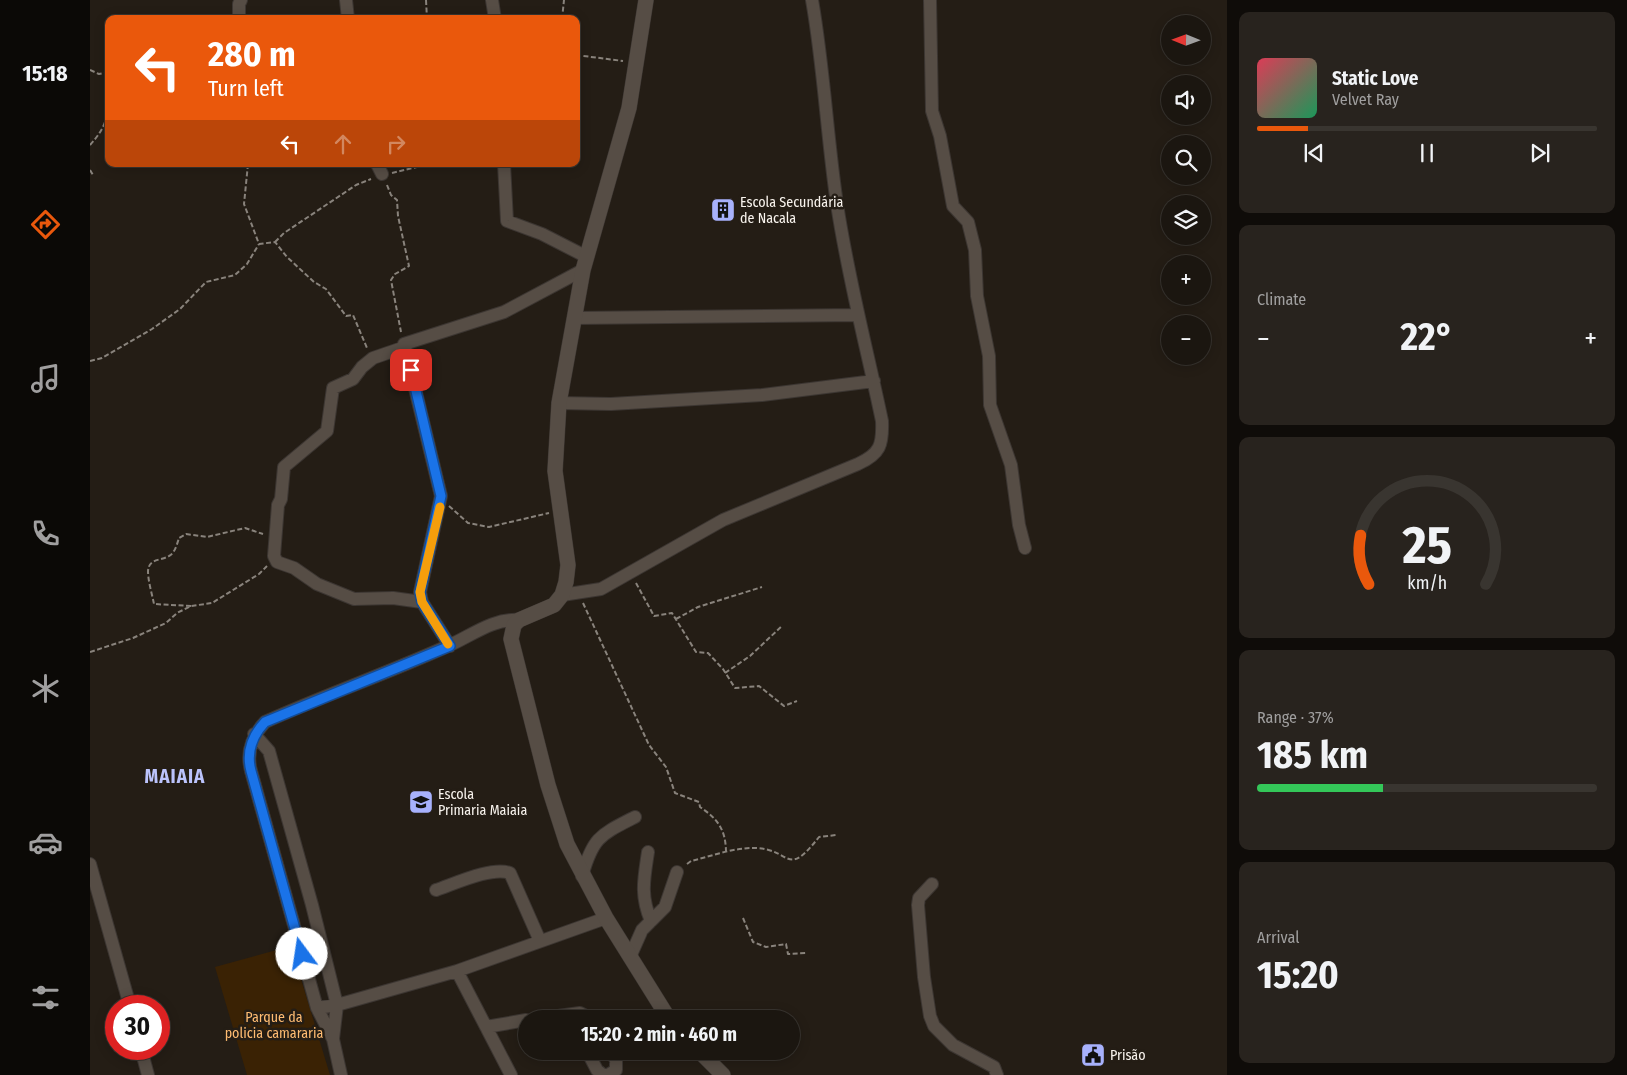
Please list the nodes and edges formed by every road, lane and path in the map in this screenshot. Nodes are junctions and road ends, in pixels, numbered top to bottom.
1 (241, 0) edge
2 (346, 0) edge
3 (426, 0) edge
4 (492, 0) edge
5 (564, 0) edge
6 (646, 0) edge
7 (812, 0) edge
8 (930, 0) edge
9 (239, 15) edge
10 (348, 15) edge
11 (427, 15) edge
12 (494, 15) edge
13 (562, 15) edge
14 (580, 56) edge
15 (637, 63) junction
16 (90, 70) edge
17 (105, 73) edge
18 (105, 124) edge
19 (90, 145) edge
20 (248, 167) edge
21 (418, 167) edge
22 (504, 167) edge
23 (380, 169) edge
24 (90, 170) edge
25 (93, 175) dead end
26 (276, 242) junction
27 (259, 244) junction
28 (585, 264) junction
29 (858, 315) junction
30 (574, 318) junction
31 (405, 345) junction
32 (373, 358) junction
33 (90, 361) edge
34 (874, 381) junction
35 (560, 403) junction
36 (441, 496) junction
37 (561, 510) junction
38 (275, 537) junction
39 (1025, 548) dead end
40 (274, 560) junction
41 (630, 572) junction
42 (762, 587) dead end
43 (580, 592) junction
44 (562, 596) junction
45 (422, 602) junction
46 (191, 606) junction
47 (676, 619) junction
48 (519, 620) junction
49 (782, 626) dead end
50 (450, 646) junction
51 (90, 652) edge
52 (725, 673) junction
53 (797, 701) dead end
54 (254, 734) junction
55 (635, 817) dead end
56 (836, 835) dead end
57 (648, 852) dead end
58 (726, 853) junction
59 (90, 864) edge
60 (677, 872) joint
61 (582, 876) junction
62 (932, 884) dead end
63 (436, 890) dead end
64 (606, 918) junction
65 (743, 918) dead end
66 (651, 920) junction
67 (540, 941) junction
68 (807, 953) dead end
69 (630, 957) junction
70 (457, 971) junction
71 (127, 995) edge
72 (337, 1005) junction
73 (317, 1008) junction
74 (663, 1010) edge
75 (518, 1021) edge
76 (486, 1027) junction
77 (333, 1039) junction
78 (144, 1060) edge
79 (591, 1060) edge
80 (615, 1060) edge
81 (708, 1060) edge
82 (148, 1075) edge
83 (341, 1075) edge
84 (511, 1075) edge
85 (603, 1075) edge
86 (608, 1075) edge
87 (723, 1075) edge
88 (998, 1075) edge

1 - 9 street
2 - 10 street
3 - 11 path
4 - 12 street
5 - 13 path
6 - 15 street
7 - 29 street
8 - 39 street
14 - 15 path
15 - 28 street
16 - 17 path
18 - 19 path
20 - 27 path
21 - 23 path
22 - 28 street
23 - 26 path
23 - 31 path
24 - 25 path
26 - 27 path
26 - 32 path
27 - 33 path
28 - 30 street
28 - 31 street
29 - 30 street
29 - 34 street
30 - 35 street
31 - 32 street
31 - 36 street
32 - 38 street
34 - 35 street
34 - 41 street
35 - 37 street
36 - 37 path
36 - 45 street
37 - 44 street
38 - 40 street
38 - 46 path
40 - 45 street
40 - 46 path
41 - 43 street
41 - 47 path
42 - 47 path
43 - 44 street
43 - 58 path
44 - 48 street
45 - 50 street
46 - 51 path
47 - 52 path
48 - 50 street
48 - 61 street
49 - 52 path
50 - 54 street
52 - 53 path
54 - 72 street
54 - 73 street
55 - 61 street
56 - 58 path
57 - 66 street
58 - 60 path
59 - 71 street
60 - 66 street
61 - 64 street
62 - 88 street
63 - 67 street
64 - 67 street
64 - 69 street
65 - 68 path
66 - 69 street
67 - 70 street
69 - 74 street
70 - 72 street
70 - 76 street
72 - 73 street
72 - 77 street
73 - 77 street
75 - 76 street
76 - 84 street
77 - 83 street
78 - 82 street
79 - 85 street
80 - 86 street
81 - 87 street

